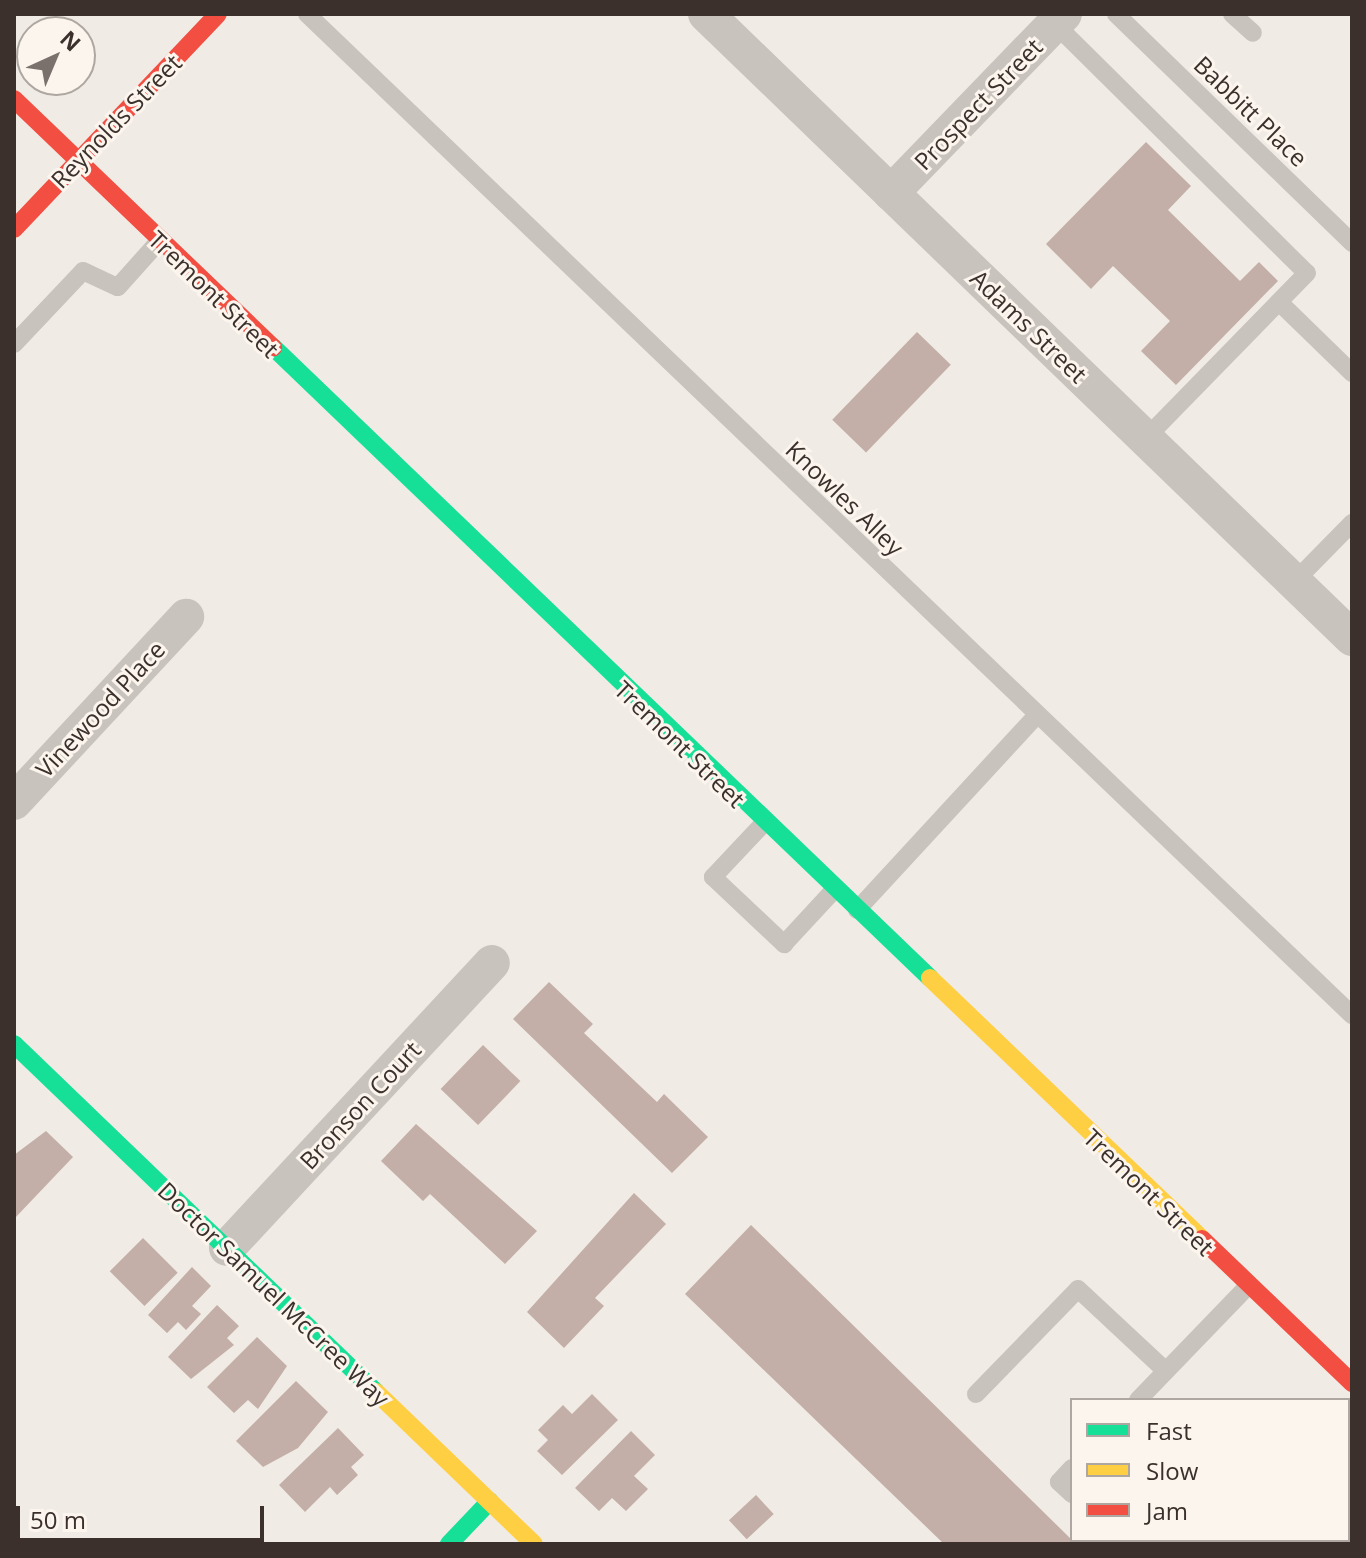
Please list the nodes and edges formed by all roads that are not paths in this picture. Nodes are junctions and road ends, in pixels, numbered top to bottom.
1 (218, 14) edge
2 (307, 14) edge
3 (706, 14) edge
4 (1116, 14) edge
5 (1232, 14) edge
6 (1060, 19) edge
7 (1253, 33) dead end
8 (14, 99) edge
9 (78, 161) junction
10 (891, 193) junction
11 (14, 229) edge
12 (160, 240) junction
13 (1352, 243) edge
14 (1279, 302) junction
15 (14, 344) edge
16 (1352, 373) edge
17 (1145, 439) junction
18 (1352, 523) edge
19 (1294, 582) junction
20 (186, 617) dead end
21 (1352, 638) edge
22 (1036, 716) junction
23 (14, 802) edge
24 (763, 824) junction
25 (833, 891) junction
26 (855, 912) junction
27 (492, 963) dead end
28 (1352, 1015) edge
29 (14, 1044) edge
30 (227, 1248) junction
31 (1248, 1286) junction
32 (1166, 1371) junction
33 (1352, 1383) edge
34 (976, 1394) dead end
35 (1140, 1398) edge
36 (1070, 1470) edge
37 (1070, 1492) edge
38 (490, 1501) junction
39 (449, 1544) edge
40 (534, 1544) edge

1 - 9 street, Reynolds Street
2 - 22 lane, Knowles Alley
3 - 10 street, Adams Street
4 - 13 lane, Babbitt Place
5 - 7 lane
6 - 10 street, Prospect Street
6 - 14 lane
8 - 9 street, Tremont Street
9 - 11 street, Reynolds Street
9 - 12 street, Tremont Street
10 - 17 street, Adams Street
12 - 15 lane
12 - 24 street, Tremont Street
14 - 16 lane
14 - 17 lane
17 - 19 street, Adams Street
18 - 19 lane
19 - 21 street, Adams Street
20 - 23 street, Vinewood Place
22 - 26 lane
22 - 28 lane, Knowles Alley
24 - 25 street, Tremont Street
24 - 25 lane
25 - 26 street, Tremont Street
26 - 31 street, Tremont Street
27 - 30 street, Bronson Court
29 - 30 street, Doctor Samuel McCree Way
30 - 38 street, Doctor Samuel McCree Way
31 - 32 lane
31 - 33 street, Tremont Street
32 - 34 lane
32 - 35 lane
36 - 37 lane
38 - 39 street
38 - 40 street, Doctor Samuel McCree Way

